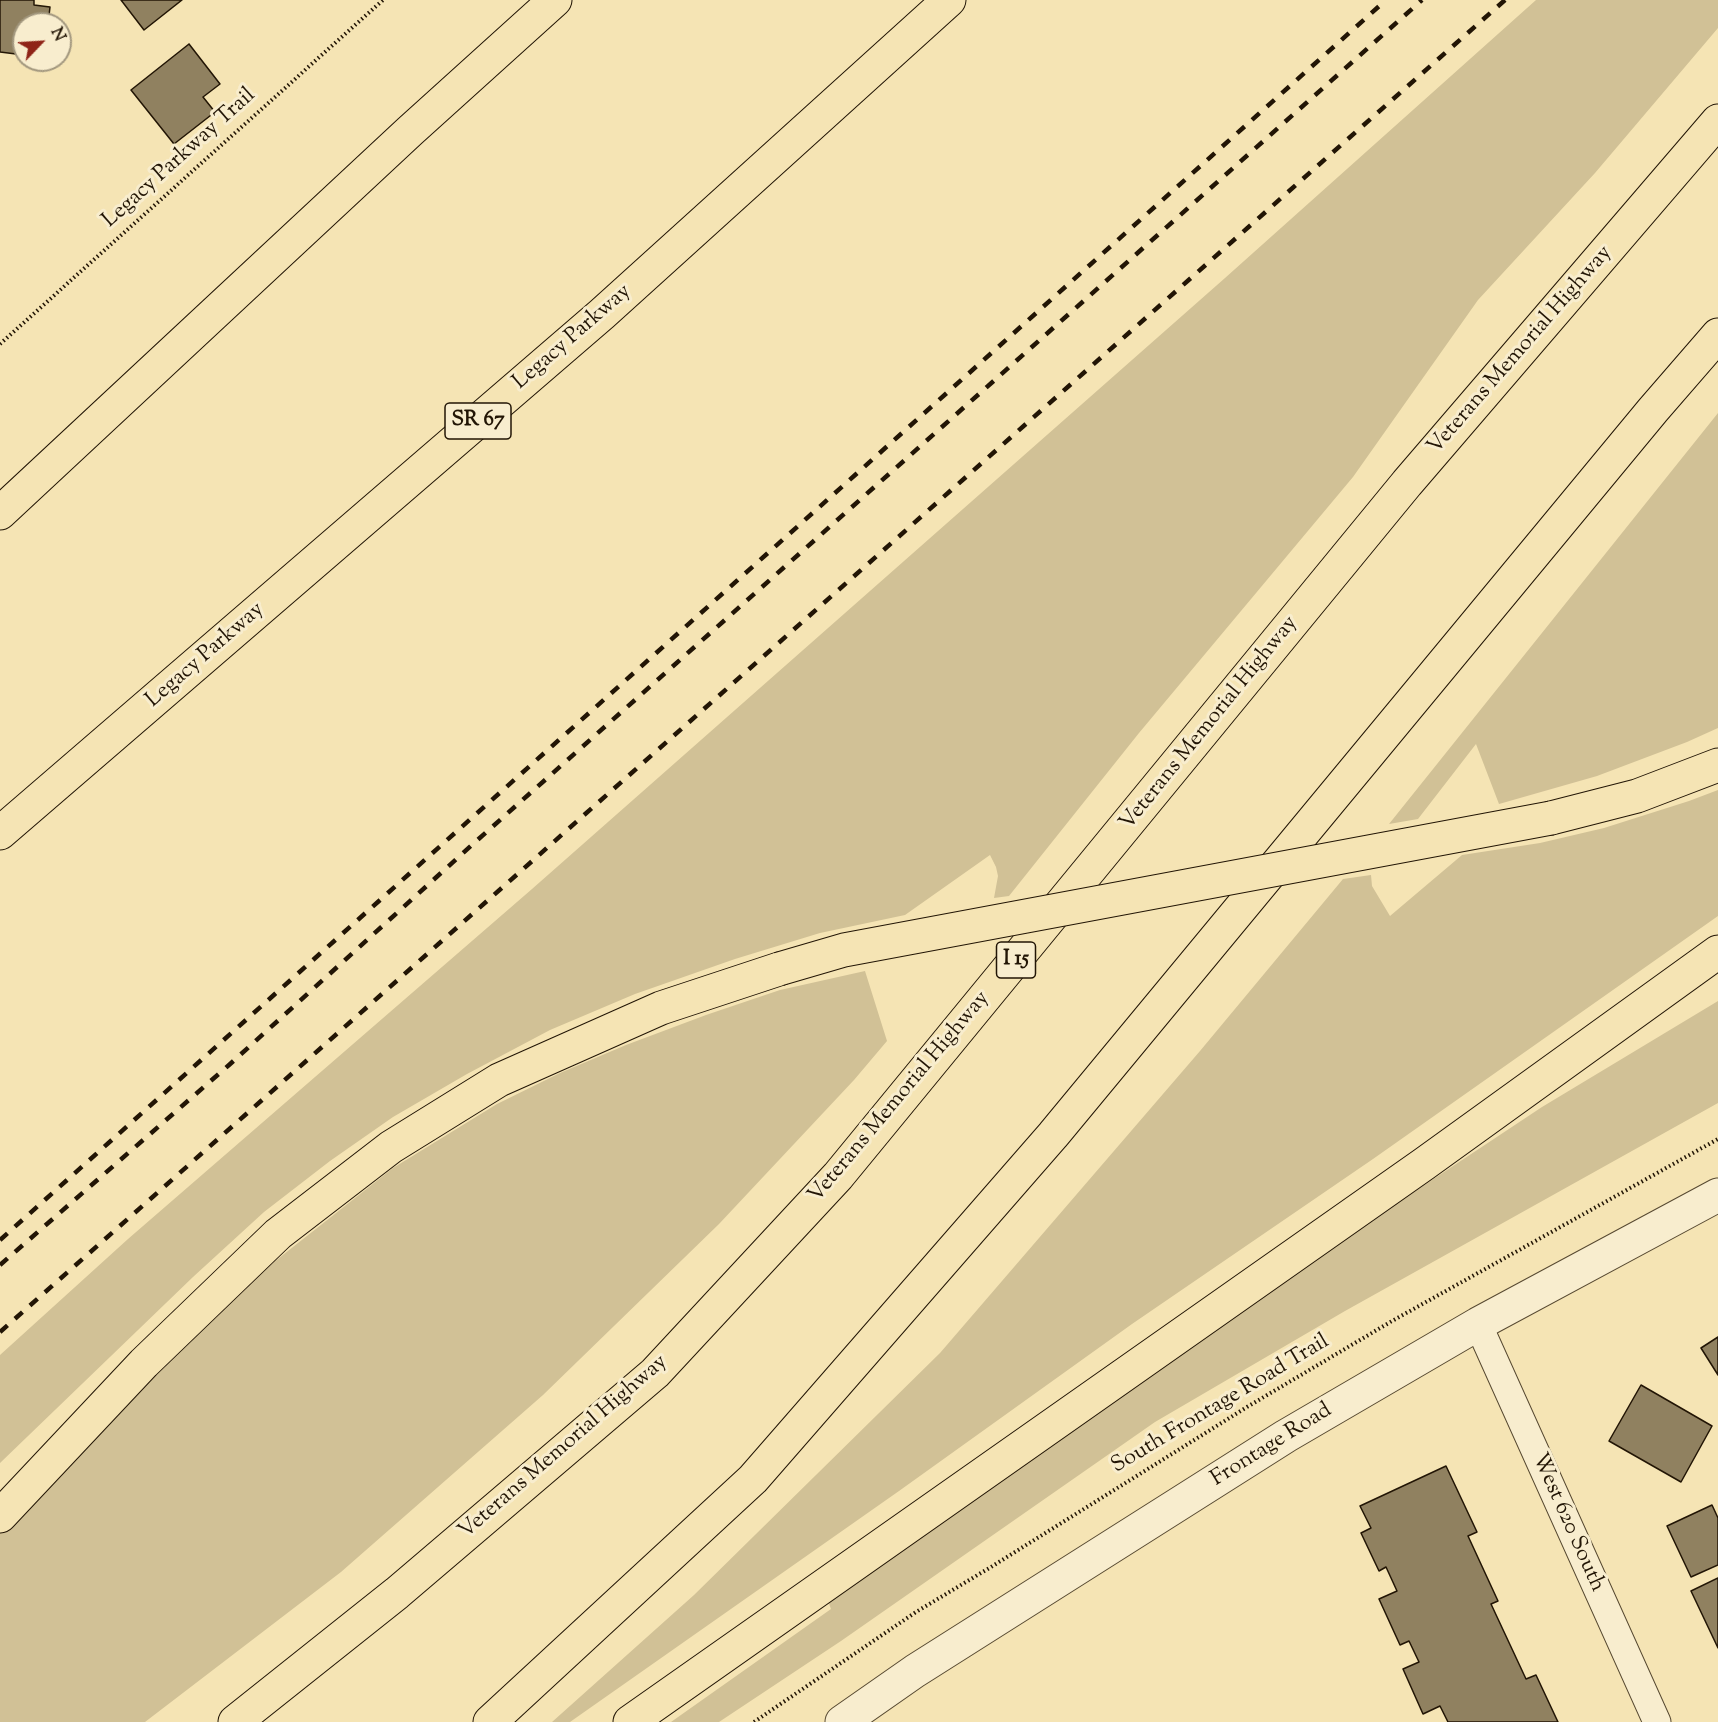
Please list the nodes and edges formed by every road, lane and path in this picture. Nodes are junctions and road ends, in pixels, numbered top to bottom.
1 (383, 0) edge
2 (555, 0) edge
3 (949, 0) edge
4 (1718, 121) edge
5 (1718, 335) edge
6 (0, 344) edge
7 (0, 513) edge
8 (1718, 765) edge
9 (0, 833) edge
10 (1718, 952) edge
11 (1718, 969) edge
12 (1624, 1018) junction
13 (1718, 1139) edge
14 (1718, 1196) edge
15 (1478, 1324) junction
16 (0, 1516) edge
17 (235, 1722) edge
18 (490, 1722) edge
19 (630, 1722) edge
20 (754, 1722) edge
21 (842, 1722) edge
22 (1657, 1722) edge

1 - 6 path, Legacy Parkway Trail
2 - 7 highway
3 - 9 highway, Legacy Parkway / SR 67
4 - 17 highway, Veterans Memorial Highway / I 15
5 - 18 highway
8 - 16 highway, bridge
10 - 12 highway
11 - 12 highway
12 - 19 highway
13 - 20 path, South Frontage Road Trail
14 - 15 street, Frontage Road
15 - 21 street, Frontage Road
15 - 22 street, West 620 South

